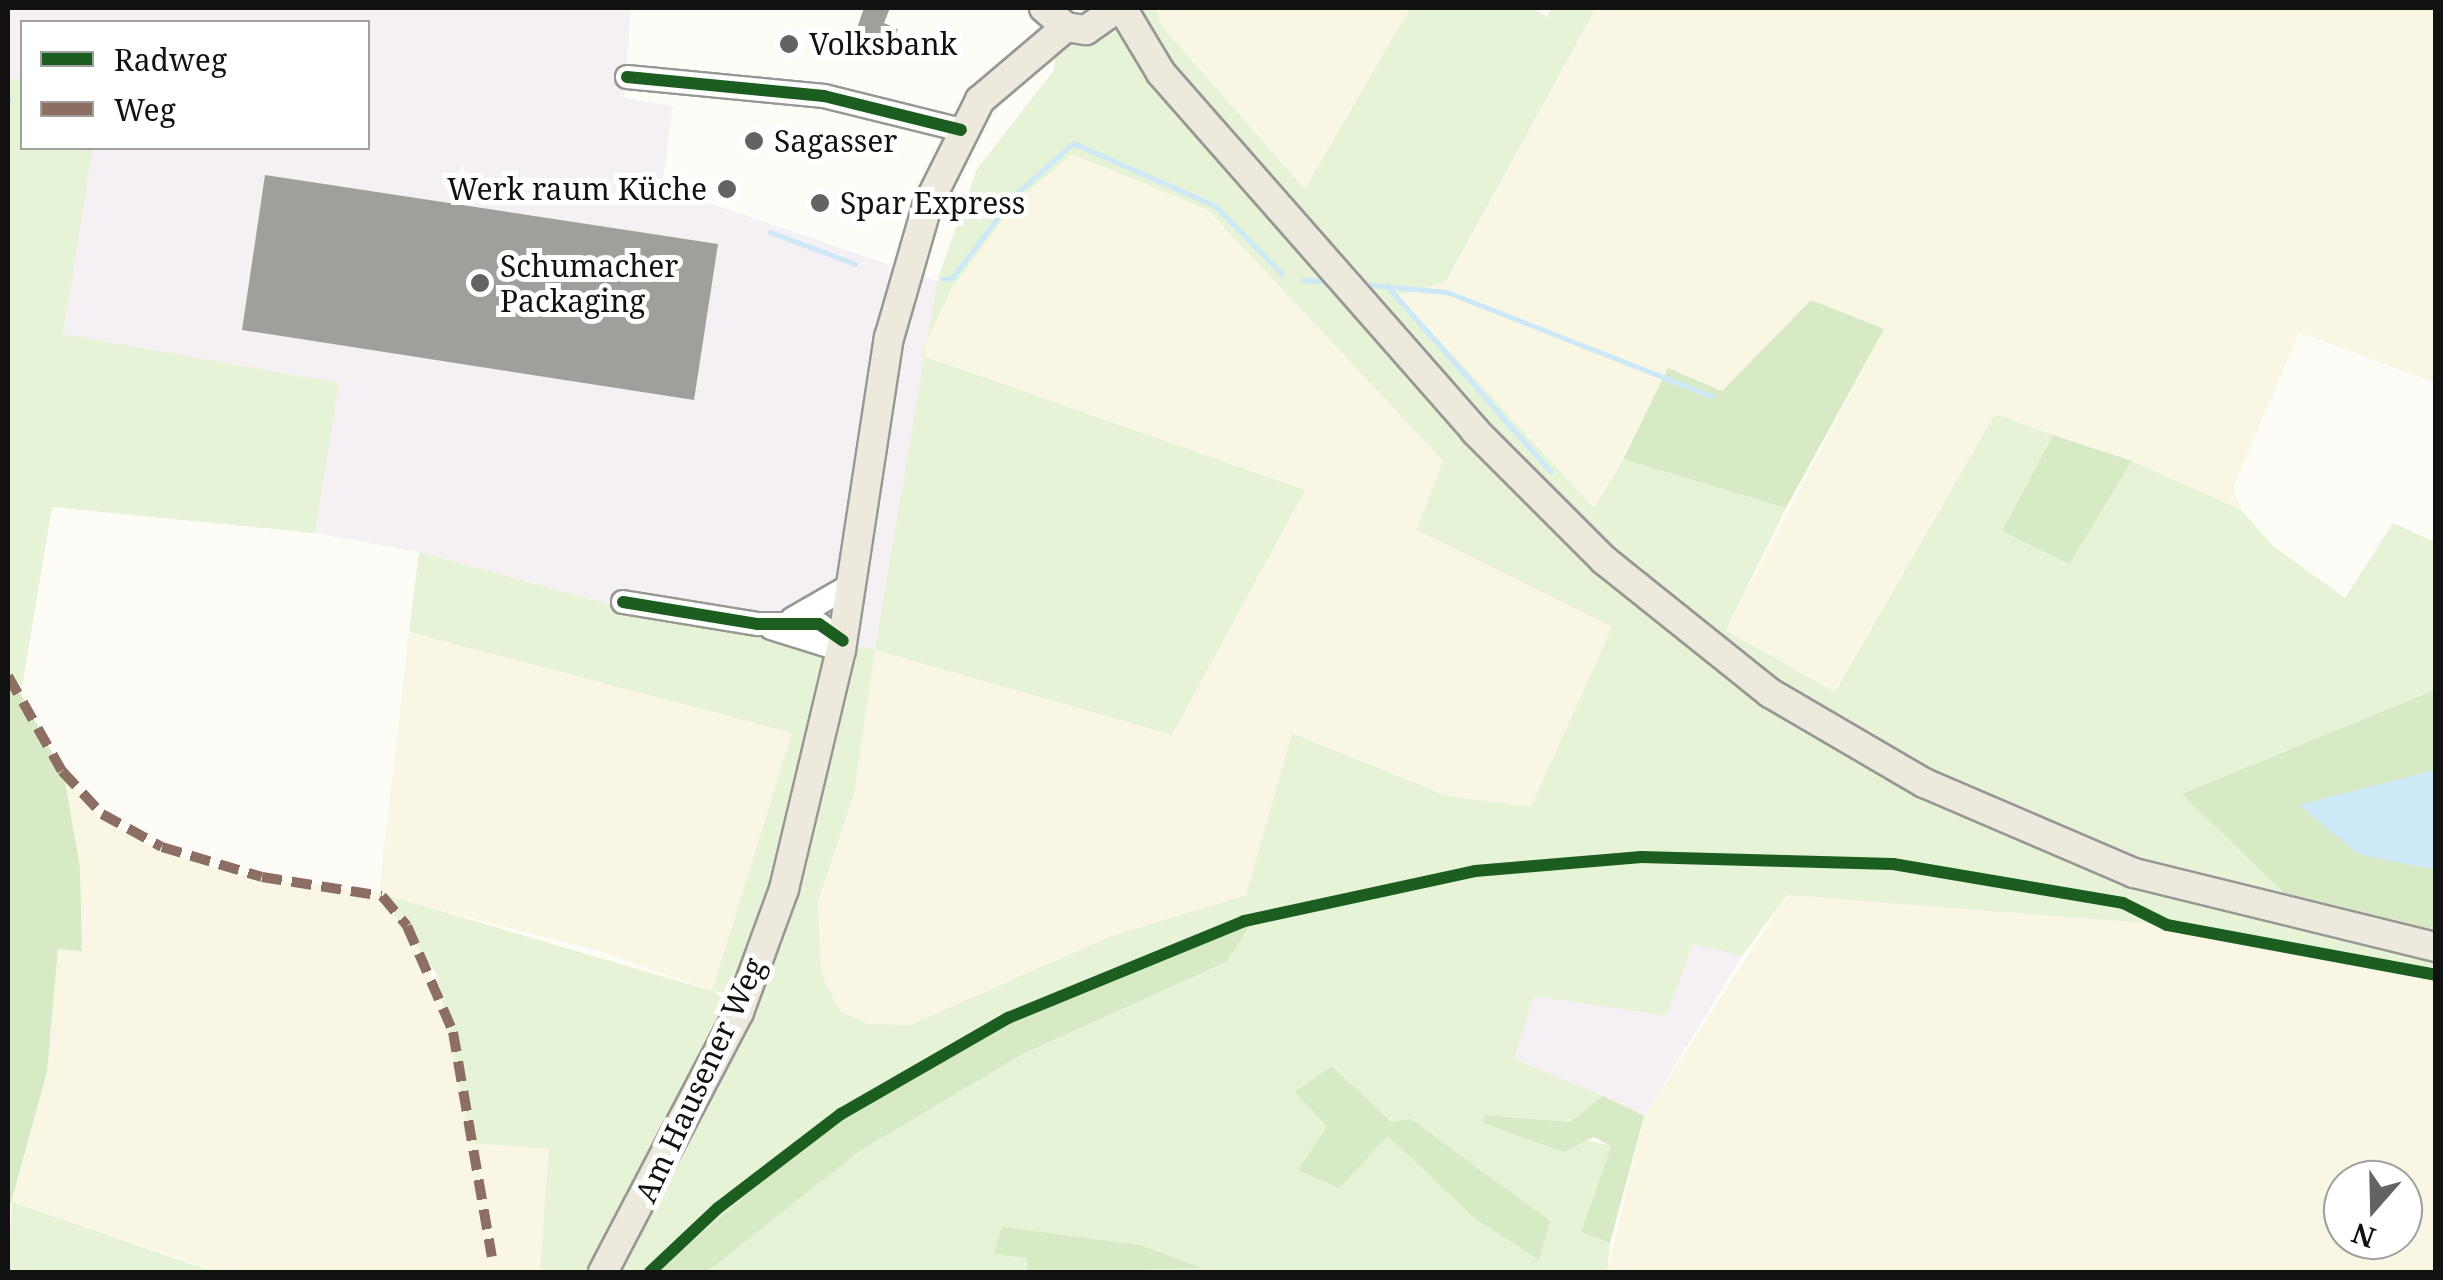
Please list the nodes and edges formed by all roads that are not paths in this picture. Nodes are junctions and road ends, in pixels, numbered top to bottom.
1 (1041, 8) edge
2 (1120, 8) edge
3 (1066, 28) junction
4 (1095, 28) junction
5 (1005, 72) junction
6 (1161, 73) junction
7 (627, 78) dead end
8 (961, 130) junction
9 (850, 586) junction
10 (623, 602) dead end
11 (787, 621) junction
12 (758, 624) junction
13 (842, 645) junction
14 (2436, 947) edge
15 (603, 1272) edge

1 - 3 main road
1 - 5 main road
2 - 4 main road
2 - 6 main road
3 - 4 main road
3 - 5 main road
4 - 6 main road
5 - 8 main road, Am Hausener Weg
6 - 14 main road
7 - 8 street
8 - 9 main road, Am Hausener Weg
9 - 11 street
9 - 13 main road, Am Hausener Weg
10 - 12 street
11 - 12 street
11 - 13 street
12 - 13 street
13 - 15 main road, Am Hausener Weg

